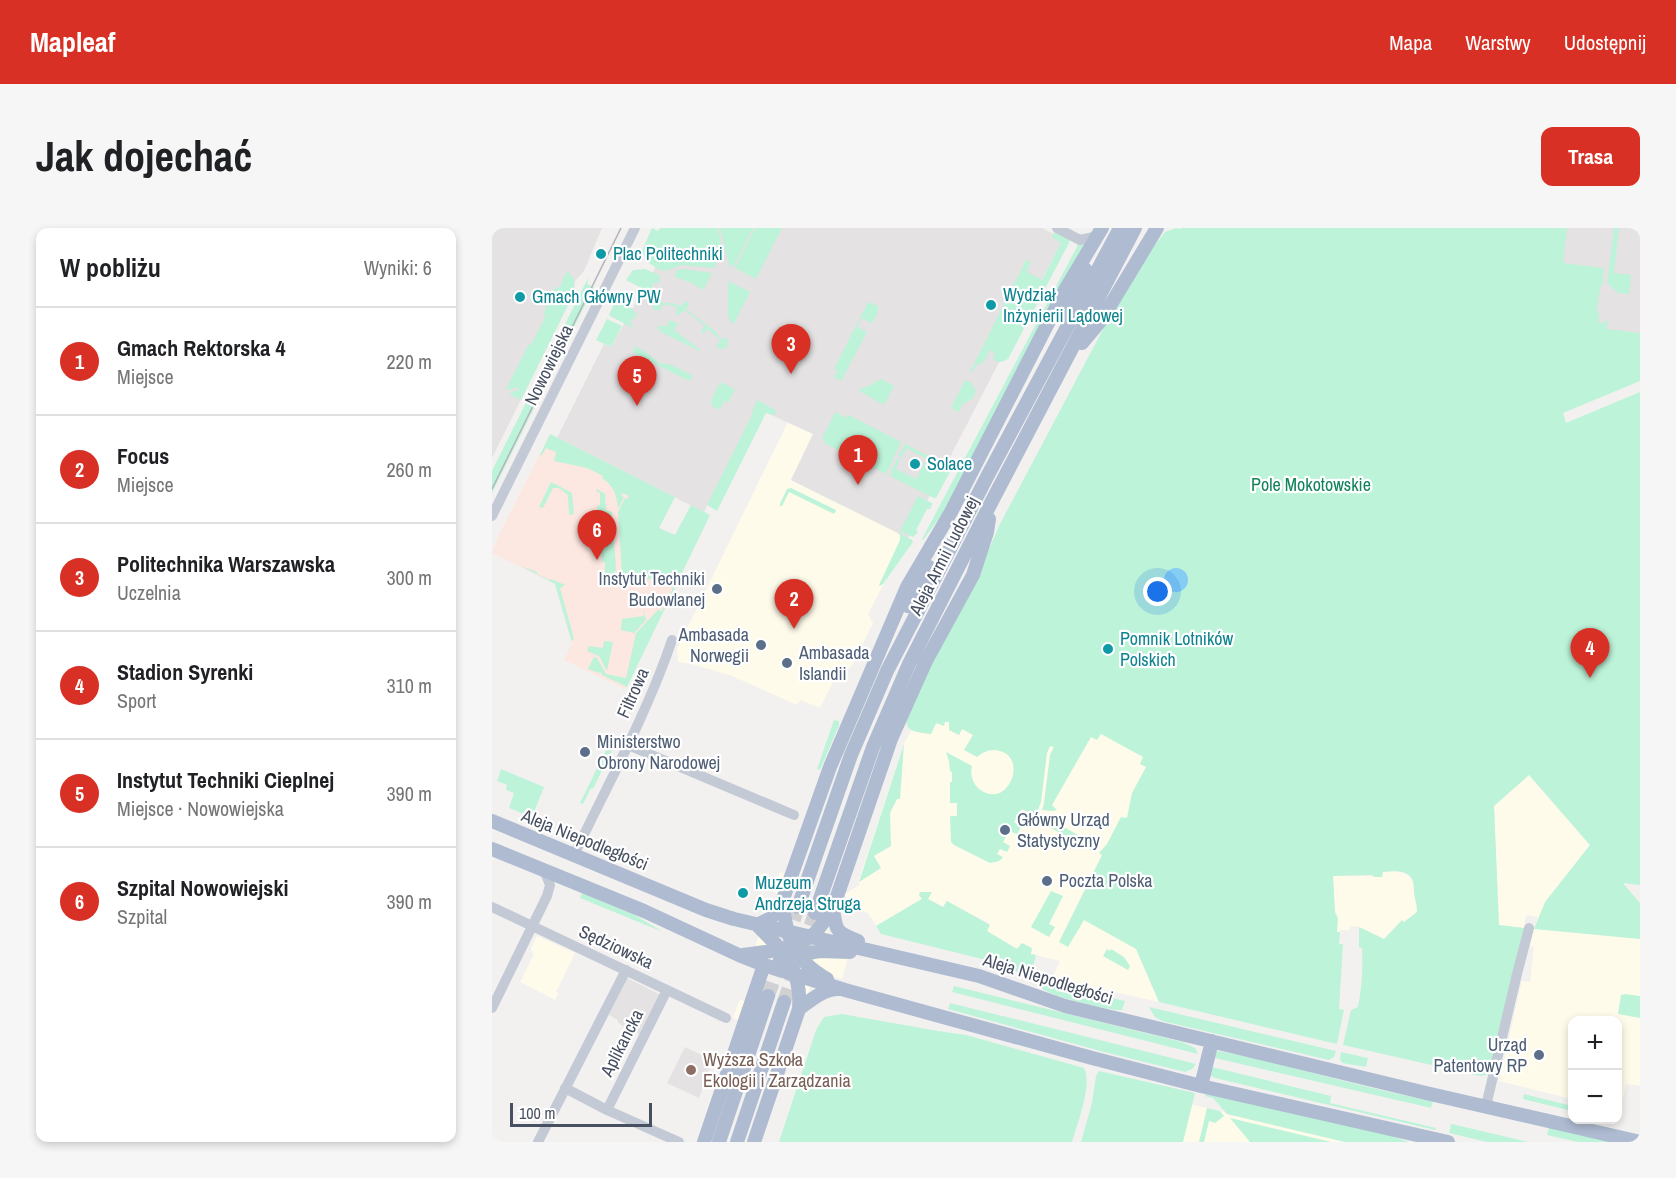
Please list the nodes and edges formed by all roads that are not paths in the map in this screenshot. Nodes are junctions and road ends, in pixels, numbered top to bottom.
1 (635, 228) edge
2 (1057, 228) edge
3 (1120, 228) edge
4 (1135, 228) edge
5 (1157, 228) edge
6 (1100, 232) edge
7 (1064, 366) junction
8 (1038, 379) junction
9 (988, 475) junction
10 (992, 501) junction
11 (492, 516) edge
12 (672, 640) dead end
13 (871, 672) junction
14 (628, 745) junction
15 (794, 814) dead end
16 (492, 821) edge
17 (492, 849) edge
18 (574, 855) junction
19 (544, 870) junction
20 (782, 902) junction
21 (492, 907) edge
22 (798, 908) tunnel mouth
23 (832, 908) junction
24 (815, 913) tunnel mouth
25 (757, 925) junction
26 (532, 926) junction
27 (1529, 928) dead end
28 (809, 936) junction
29 (789, 947) junction
30 (888, 954) junction
31 (741, 956) junction
32 (764, 964) junction
33 (626, 970) junction
34 (795, 974) junction
35 (668, 990) junction
36 (845, 990) junction
37 (768, 996) tunnel mouth
38 (784, 1002) tunnel mouth
39 (492, 1008) edge
40 (799, 1009) junction
41 (726, 1018) dead end
42 (1212, 1041) junction
43 (1202, 1086) junction
44 (565, 1088) junction
45 (1486, 1106) junction
46 (607, 1110) junction
47 (538, 1142) edge
48 (679, 1142) edge
49 (704, 1142) edge
50 (719, 1142) edge
51 (737, 1142) edge
52 (754, 1142) edge
53 (1448, 1142) edge
54 (1640, 1142) edge

1 - 11 street, Nowowiejska
2 - 6 street
3 - 8 main road, Aleja Armii Ludowej
4 - 7 main road, Aleja Armii Ludowej
5 - 7 main road
6 - 8 main road
6 - 13 main road
7 - 10 main road, Aleja Armii Ludowej
8 - 9 main road, Aleja Armii Ludowej
9 - 13 main road
9 - 22 main road, Aleja Armii Ludowej
10 - 23 main road
10 - 24 main road, Aleja Armii Ludowej
12 - 14 street, Filtrowa
13 - 20 main road
14 - 15 street
14 - 18 street, Filtrowa
16 - 18 main road, Aleja Niepodległości
17 - 19 main road
18 - 25 main road, Aleja Niepodległości
19 - 26 street
19 - 31 main road
20 - 25 main road
20 - 29 main road
21 - 26 street, Sędziowska
23 - 28 main road
23 - 30 main road
25 - 29 main road, Aleja Niepodległości
26 - 33 street, Sędziowska
26 - 39 street
27 - 45 street
28 - 29 main road, Aleja Niepodległości
28 - 30 main road, Aleja Niepodległości
29 - 30 main road
29 - 31 main road
29 - 32 main road
29 - 34 main road
29 - 36 main road
30 - 42 main road, Aleja Niepodległości
31 - 32 main road
32 - 34 main road
32 - 49 main road
33 - 35 street, Sędziowska
33 - 44 street
34 - 36 main road
34 - 40 main road
35 - 41 street, Sędziowska
35 - 46 street, Aplikancka
36 - 40 main road
36 - 43 main road
37 - 50 main road
38 - 51 main road
40 - 52 main road
42 - 43 main road
42 - 45 main road, Aleja Niepodległości
43 - 53 main road
44 - 46 street
44 - 47 street
45 - 54 main road, Aleja Niepodległości
46 - 48 street

